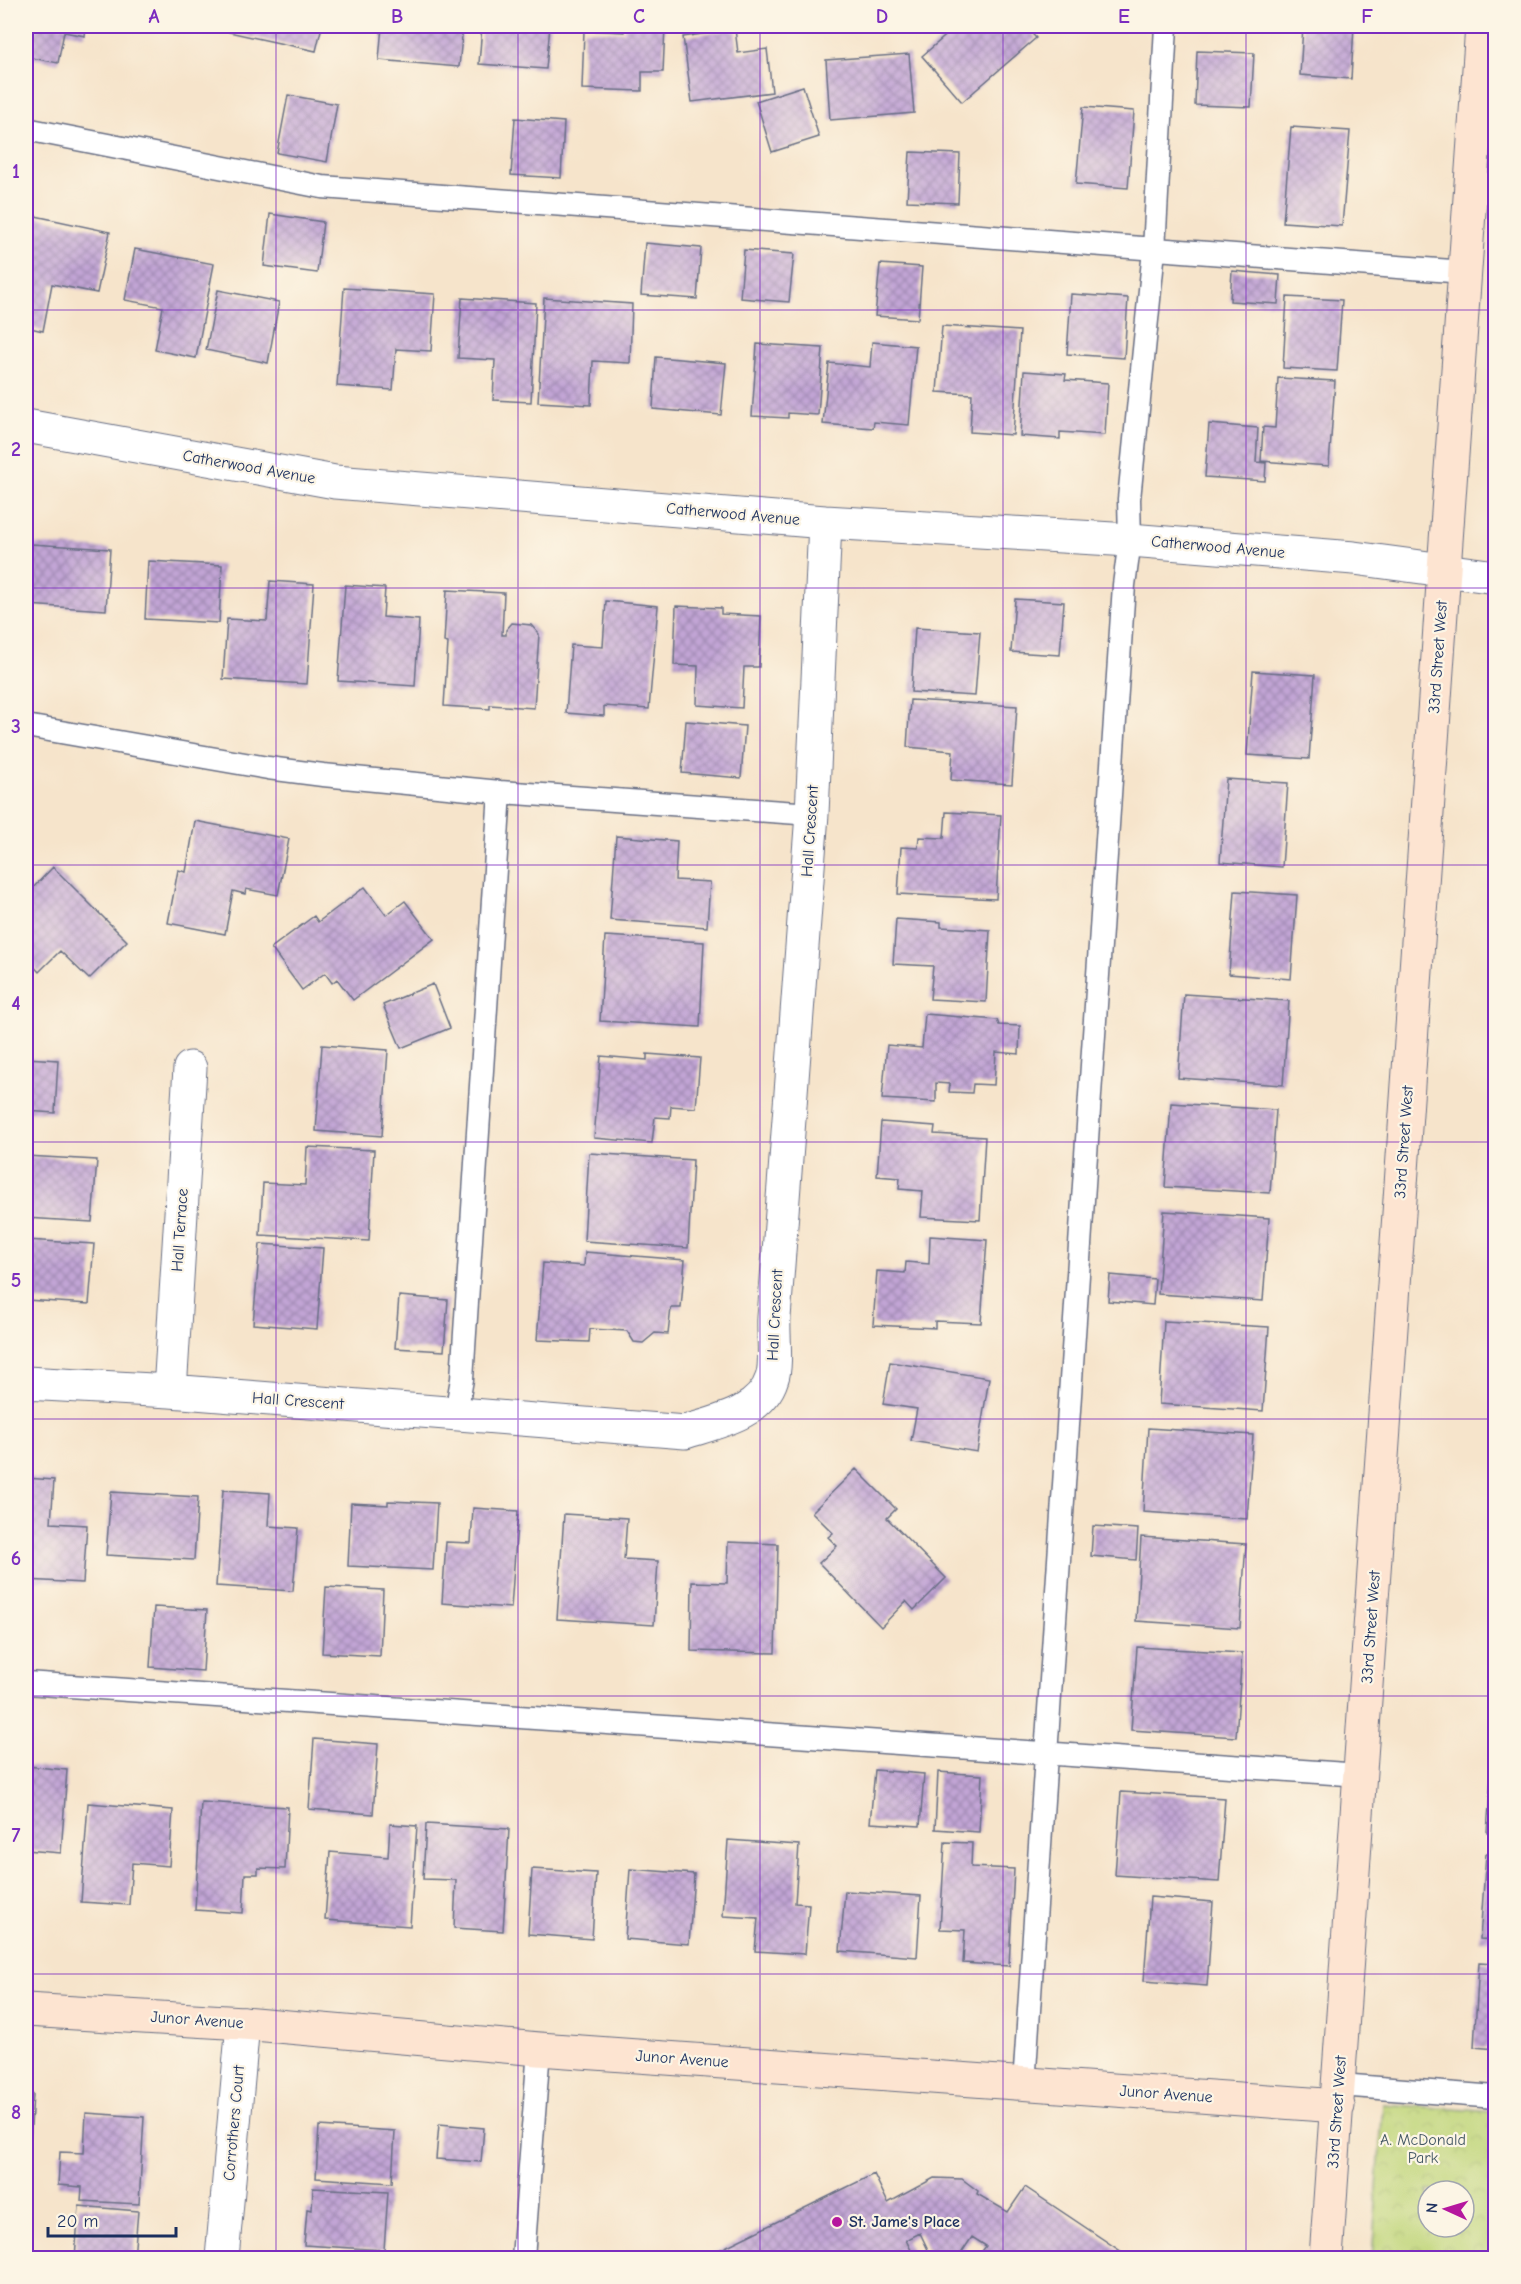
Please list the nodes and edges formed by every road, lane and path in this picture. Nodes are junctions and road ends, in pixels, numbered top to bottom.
1 (1166, 26) edge
2 (1482, 26) edge
3 (26, 129) edge
4 (1154, 250) junction
5 (1465, 272) junction
6 (26, 426) edge
7 (825, 522) junction
8 (1130, 540) junction
9 (1444, 569) junction
10 (1496, 577) edge
11 (26, 726) edge
12 (500, 792) junction
13 (812, 814) junction
14 (190, 1068) dead end
15 (26, 1383) edge
16 (170, 1391) junction
17 (456, 1413) junction
18 (26, 1683) edge
19 (1047, 1752) junction
20 (1361, 1775) junction
21 (26, 2010) edge
22 (243, 2023) junction
23 (539, 2049) junction
24 (1024, 2085) junction
25 (1339, 2096) junction
26 (1496, 2097) edge
27 (222, 2259) edge
28 (524, 2259) edge
29 (1326, 2259) edge

1 - 4 lane
2 - 5 main road, 33rd Street West
3 - 4 lane
4 - 5 lane
4 - 8 lane
5 - 9 main road, 33rd Street West
6 - 7 street, Catherwood Avenue
7 - 8 street, Catherwood Avenue
7 - 13 street, Hall Crescent
8 - 9 street, Catherwood Avenue
8 - 19 lane
9 - 10 street, Catherwood Avenue
9 - 20 main road, 33rd Street West
11 - 12 lane
12 - 13 lane
12 - 17 lane
13 - 17 street, Hall Crescent
14 - 16 street, Hall Terrace
15 - 16 street, Hall Crescent
16 - 17 street, Hall Crescent
18 - 19 lane
19 - 20 lane
19 - 24 lane
20 - 25 main road, 33rd Street West
21 - 22 main road, Junor Avenue
22 - 23 main road, Junor Avenue
22 - 27 street, Corrothers Court
23 - 24 main road, Junor Avenue
23 - 28 lane
24 - 25 main road, Junor Avenue
25 - 26 lane
25 - 29 main road, 33rd Street West

